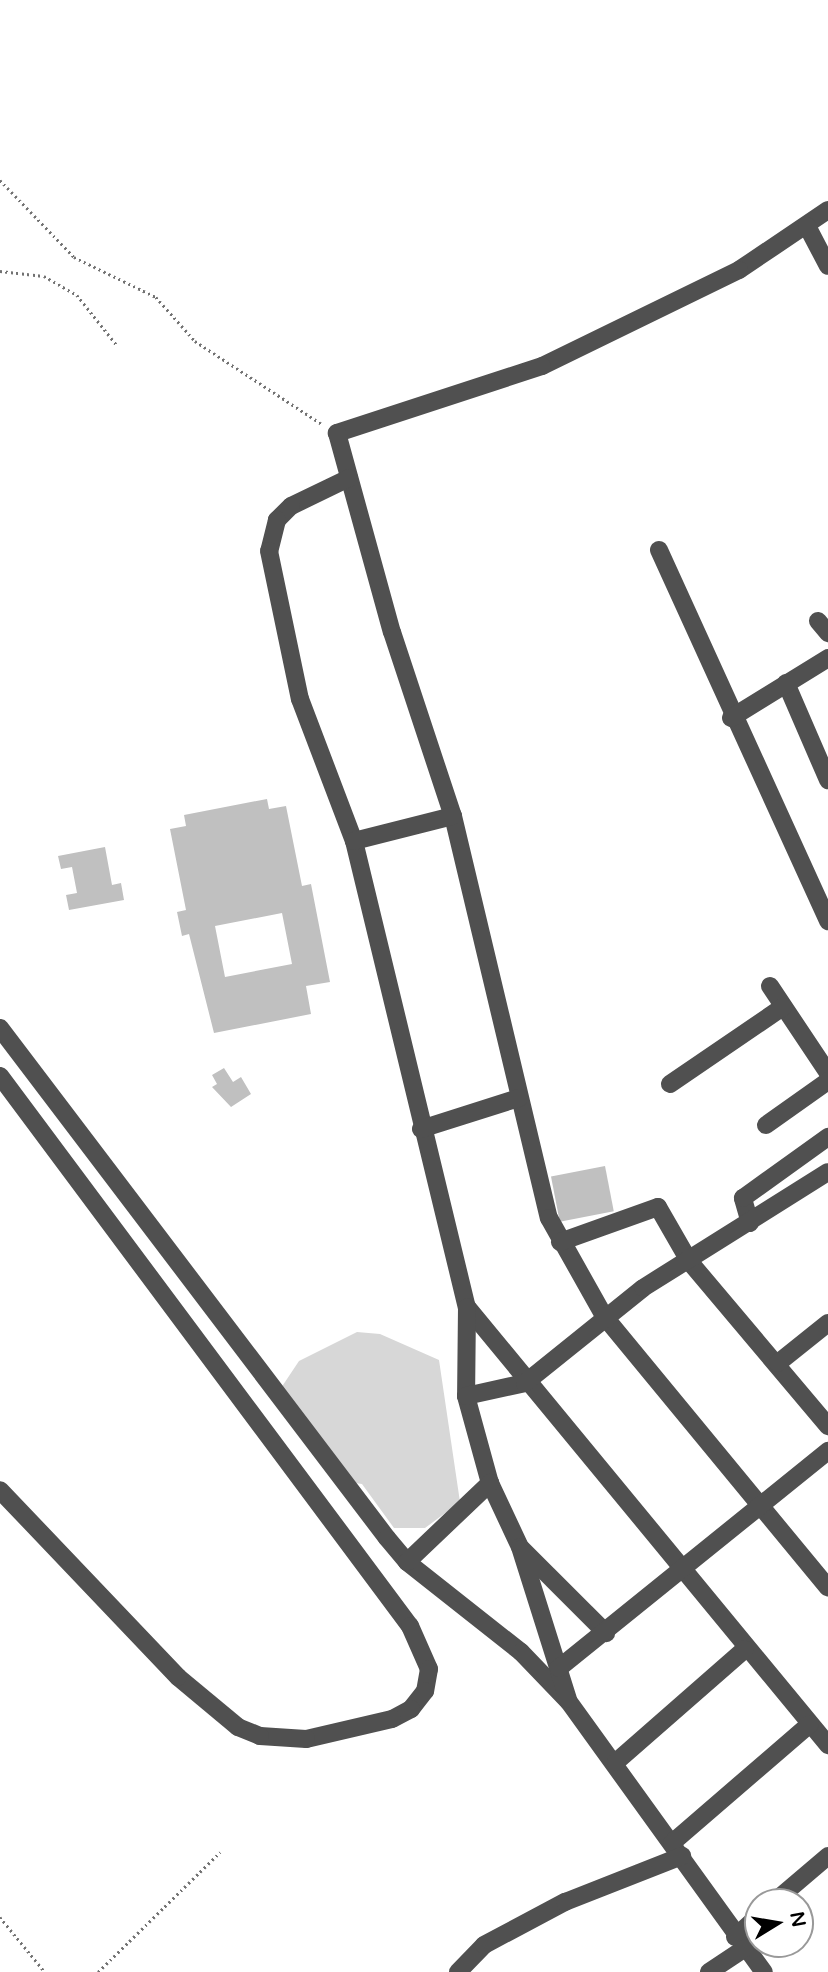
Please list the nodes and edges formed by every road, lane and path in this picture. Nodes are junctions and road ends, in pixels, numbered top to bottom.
1 (0, 180) edge
2 (828, 210) edge
3 (807, 226) junction
4 (828, 266) edge
5 (0, 271) edge
6 (116, 344) dead end
7 (337, 433) junction
8 (349, 478) junction
9 (659, 551) dead end
10 (828, 658) edge
11 (786, 683) junction
12 (731, 718) junction
13 (828, 780) edge
14 (453, 816) junction
15 (354, 841) junction
16 (823, 900) edge
17 (828, 921) edge
18 (770, 986) dead end
19 (783, 1007) junction
20 (0, 1028) edge
21 (828, 1073) edge
22 (0, 1076) edge
23 (828, 1081) edge
24 (670, 1084) dead end
25 (519, 1098) junction
26 (766, 1125) dead end
27 (421, 1129) junction
28 (828, 1137) edge
29 (828, 1172) edge
30 (750, 1223) junction
31 (560, 1242) junction
32 (689, 1261) junction
33 (467, 1307) junction
34 (604, 1316) junction
35 (828, 1323) edge
36 (778, 1363) junction
37 (525, 1383) junction
38 (466, 1396) junction
39 (828, 1426) edge
40 (828, 1451) edge
41 (490, 1483) junction
42 (0, 1490) edge
43 (761, 1504) junction
44 (520, 1547) junction
45 (407, 1562) junction
46 (681, 1574) junction
47 (828, 1588) edge
48 (606, 1633) junction
49 (745, 1649) junction
50 (559, 1668) junction
51 (569, 1702) junction
52 (810, 1724) junction
53 (828, 1745) edge
54 (616, 1762) junction
55 (677, 1849) junction
56 (220, 1852) dead end
57 (828, 1856) edge
58 (790, 1888) edge
59 (0, 1917) edge
60 (744, 1937) edge
61 (740, 1943) junction
62 (45, 1972) edge
63 (98, 1972) edge
64 (458, 1972) edge
65 (709, 1972) edge
66 (764, 1972) edge

1 - 7 path
2 - 3 street
3 - 4 street
3 - 7 street
5 - 6 path
7 - 8 street
8 - 14 street
8 - 15 street
9 - 12 street
10 - 11 street
11 - 12 street
11 - 13 street
12 - 16 street
14 - 15 street
14 - 25 street
15 - 27 street
16 - 17 street
18 - 19 street
19 - 21 street
19 - 24 street
20 - 45 street
22 - 42 street
23 - 26 street
25 - 27 street
25 - 31 street
27 - 33 street
28 - 30 street
29 - 30 street
30 - 32 street
31 - 32 street
31 - 34 street
32 - 34 street
32 - 36 street
33 - 37 street
33 - 38 street
34 - 37 street
34 - 43 street
35 - 36 street
36 - 39 street
37 - 38 street
37 - 46 street
38 - 41 street
40 - 43 street
41 - 44 street
41 - 45 street
43 - 46 street
43 - 47 street
44 - 48 street
44 - 50 street
45 - 51 street
46 - 48 street
46 - 49 street
48 - 50 street
49 - 52 street
49 - 54 street
50 - 51 street
51 - 54 street
52 - 53 street
52 - 55 street
54 - 55 street
55 - 61 street
55 - 64 street
56 - 63 path
57 - 58 street
59 - 62 path
60 - 61 street
61 - 65 street
61 - 66 street

